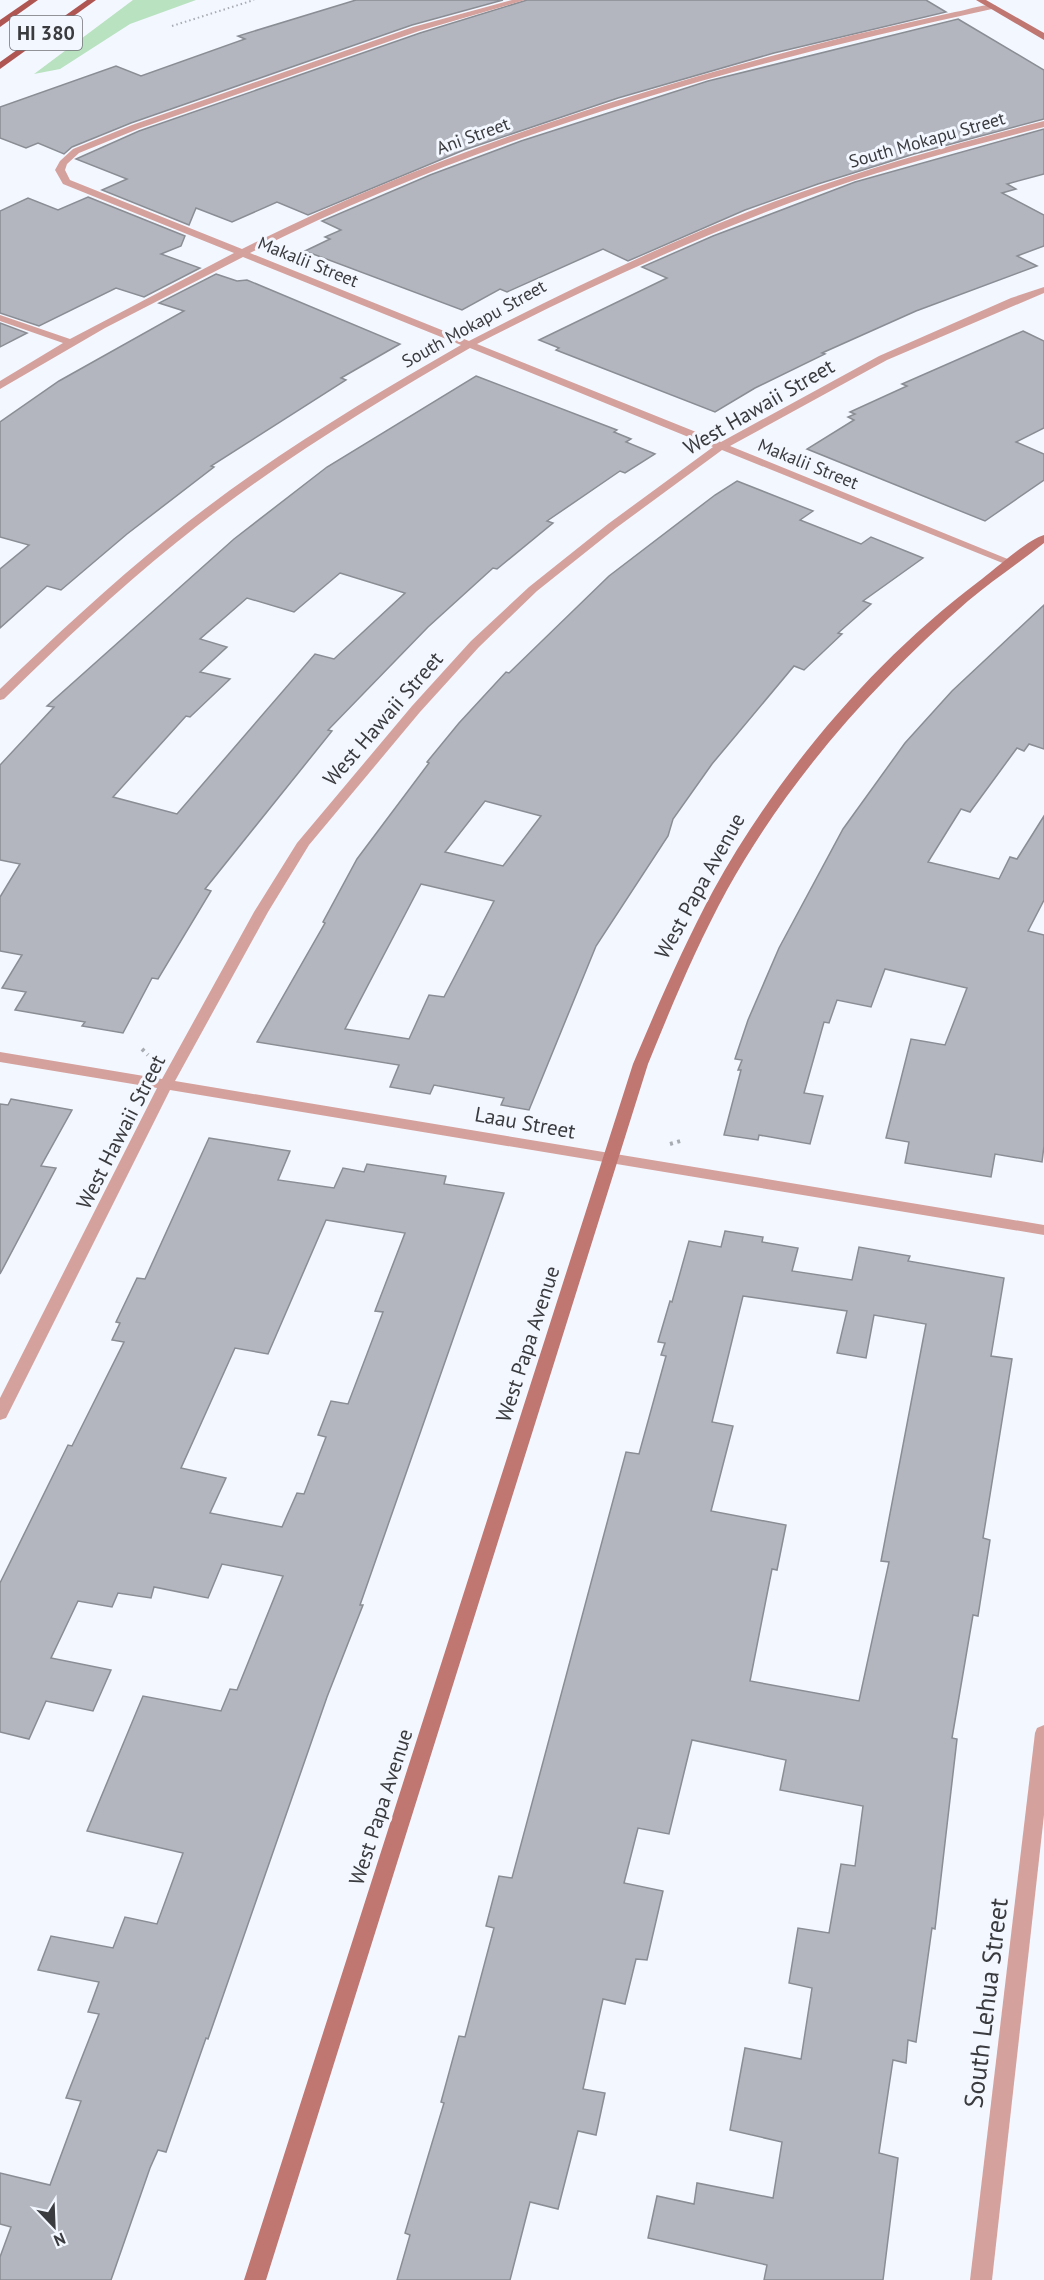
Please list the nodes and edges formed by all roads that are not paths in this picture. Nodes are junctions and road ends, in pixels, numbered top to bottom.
1 (34, 0) edge
2 (92, 0) edge
3 (521, 0) edge
4 (980, 0) edge
5 (992, 7) junction
6 (0, 24) edge
7 (1044, 37) edge
8 (0, 66) edge
9 (1044, 124) edge
10 (240, 252) junction
11 (1044, 290) edge
12 (0, 318) edge
13 (70, 342) junction
14 (470, 345) junction
15 (0, 386) edge
16 (720, 447) junction
17 (1044, 538) edge
18 (1009, 562) junction
19 (0, 696) edge
20 (0, 1057) edge
21 (166, 1084) junction
22 (610, 1158) junction
23 (1044, 1230) edge
24 (0, 1414) edge
25 (1044, 1733) edge
26 (255, 2280) edge
27 (981, 2280) edge

1 - 6 main road, HI 380
2 - 8 main road, HI 380
3 - 10 street, Makalii Street
4 - 5 street
5 - 7 street
5 - 10 street, Ani Street
9 - 14 street, South Mokapu Street
10 - 13 street, Ani Street
10 - 14 street, Makalii Street
11 - 16 street, West Hawaii Street
12 - 13 street
13 - 15 street, Ani Street
14 - 16 street, Makalii Street
14 - 19 street, South Mokapu Street
16 - 18 street, Makalii Street
16 - 21 street, West Hawaii Street
17 - 18 street, West Papa Avenue
18 - 22 street, West Papa Avenue
20 - 21 street, Laau Street
21 - 22 street, Laau Street
21 - 24 street, West Hawaii Street
22 - 23 street, Laau Street
22 - 26 street, West Papa Avenue
25 - 27 street, South Lehua Street

